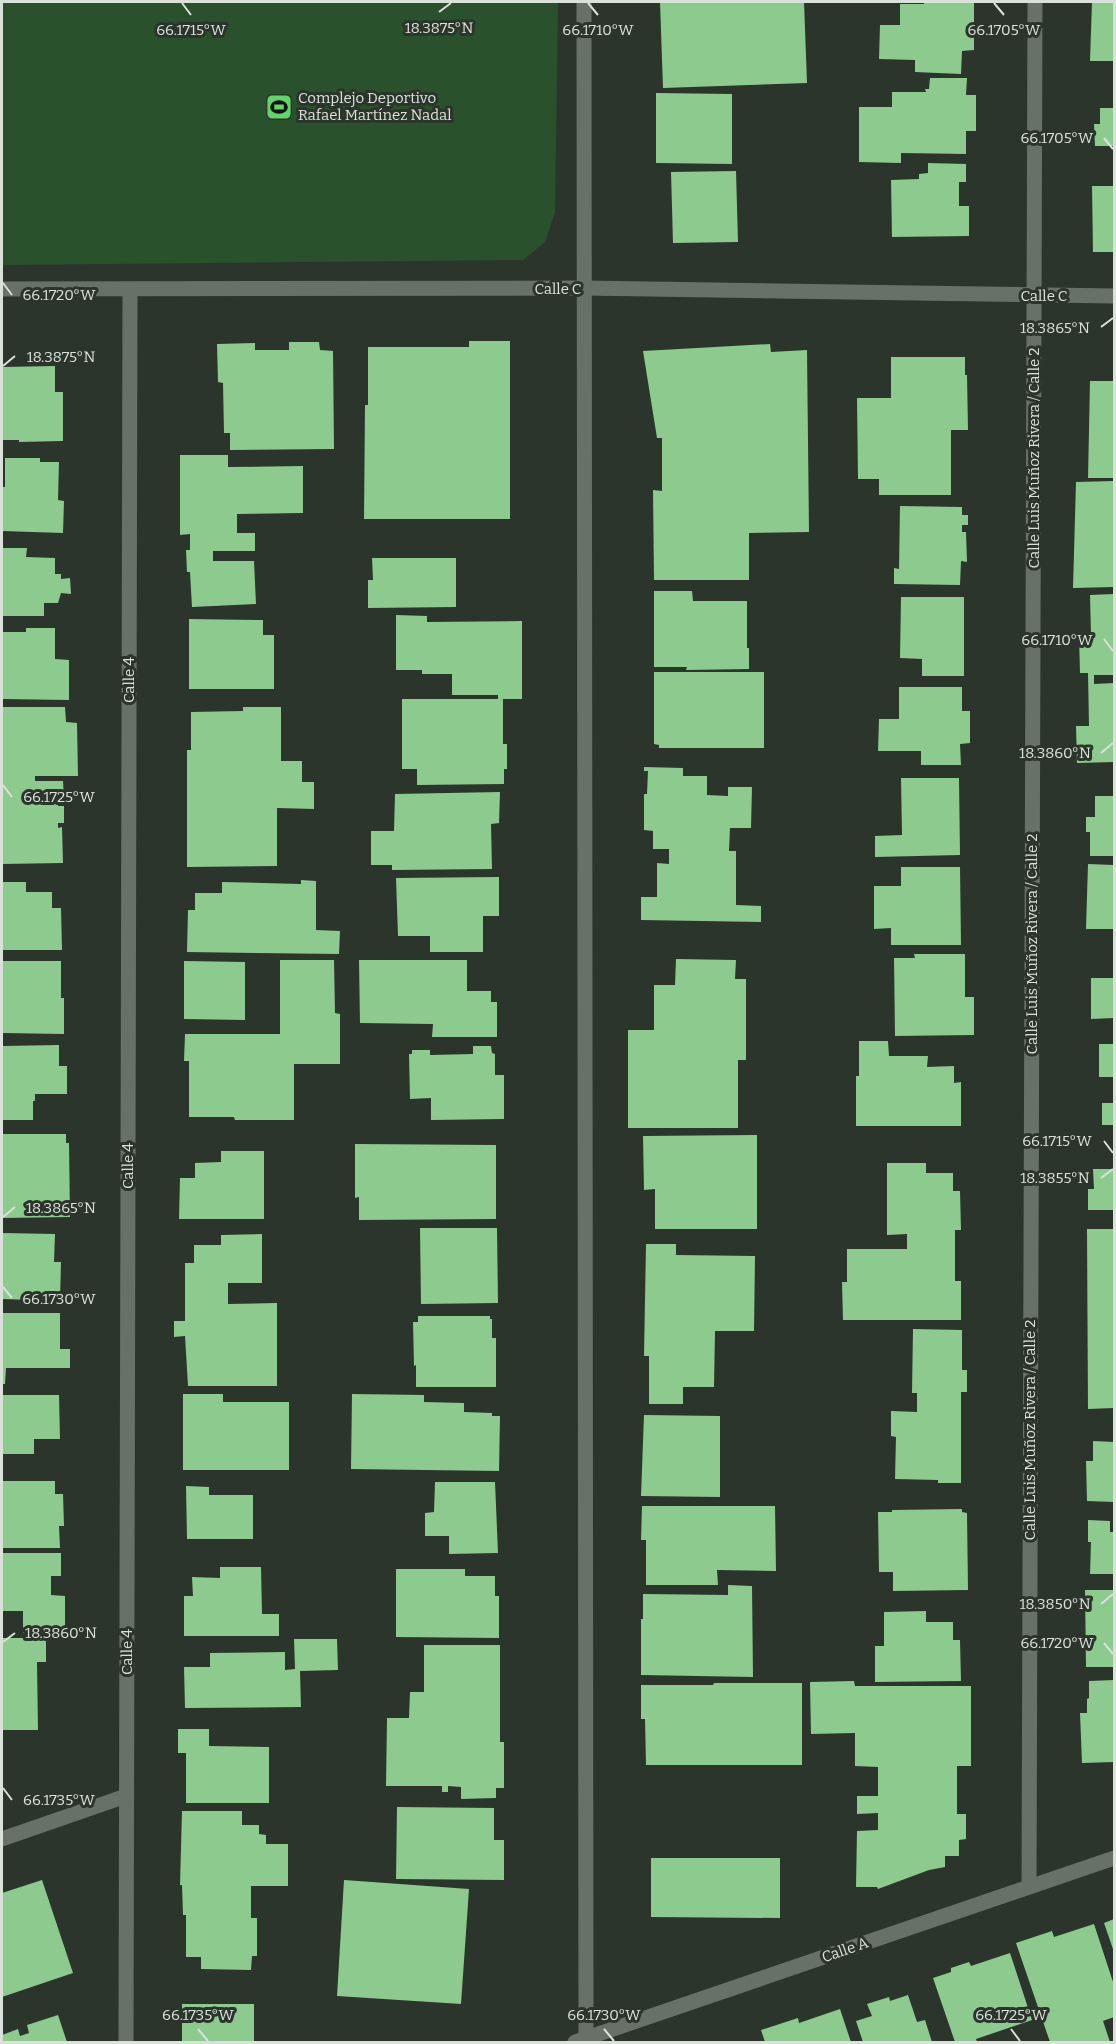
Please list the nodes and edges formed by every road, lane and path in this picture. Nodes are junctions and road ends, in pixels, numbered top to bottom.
1 (584, 2) edge
2 (1035, 2) edge
3 (583, 288) junction
4 (2, 289) edge
5 (130, 290) junction
6 (1034, 296) junction
7 (1114, 296) edge
8 (126, 1796) junction
9 (2, 1839) edge
10 (1114, 1858) edge
11 (1029, 1887) junction
12 (582, 2041) edge
13 (126, 2043) edge

1 - 3 street
2 - 6 street, Calle Luis Muñoz Rivera / Calle 2
3 - 5 street, Calle C
3 - 6 street, Calle C
3 - 12 street
4 - 5 street, Calle C
5 - 8 street, Calle 4
6 - 7 street, Calle C
6 - 11 street, Calle Luis Muñoz Rivera / Calle 2
8 - 9 street
8 - 13 street, Calle 4
10 - 11 street, Calle A
11 - 12 street, Calle A

